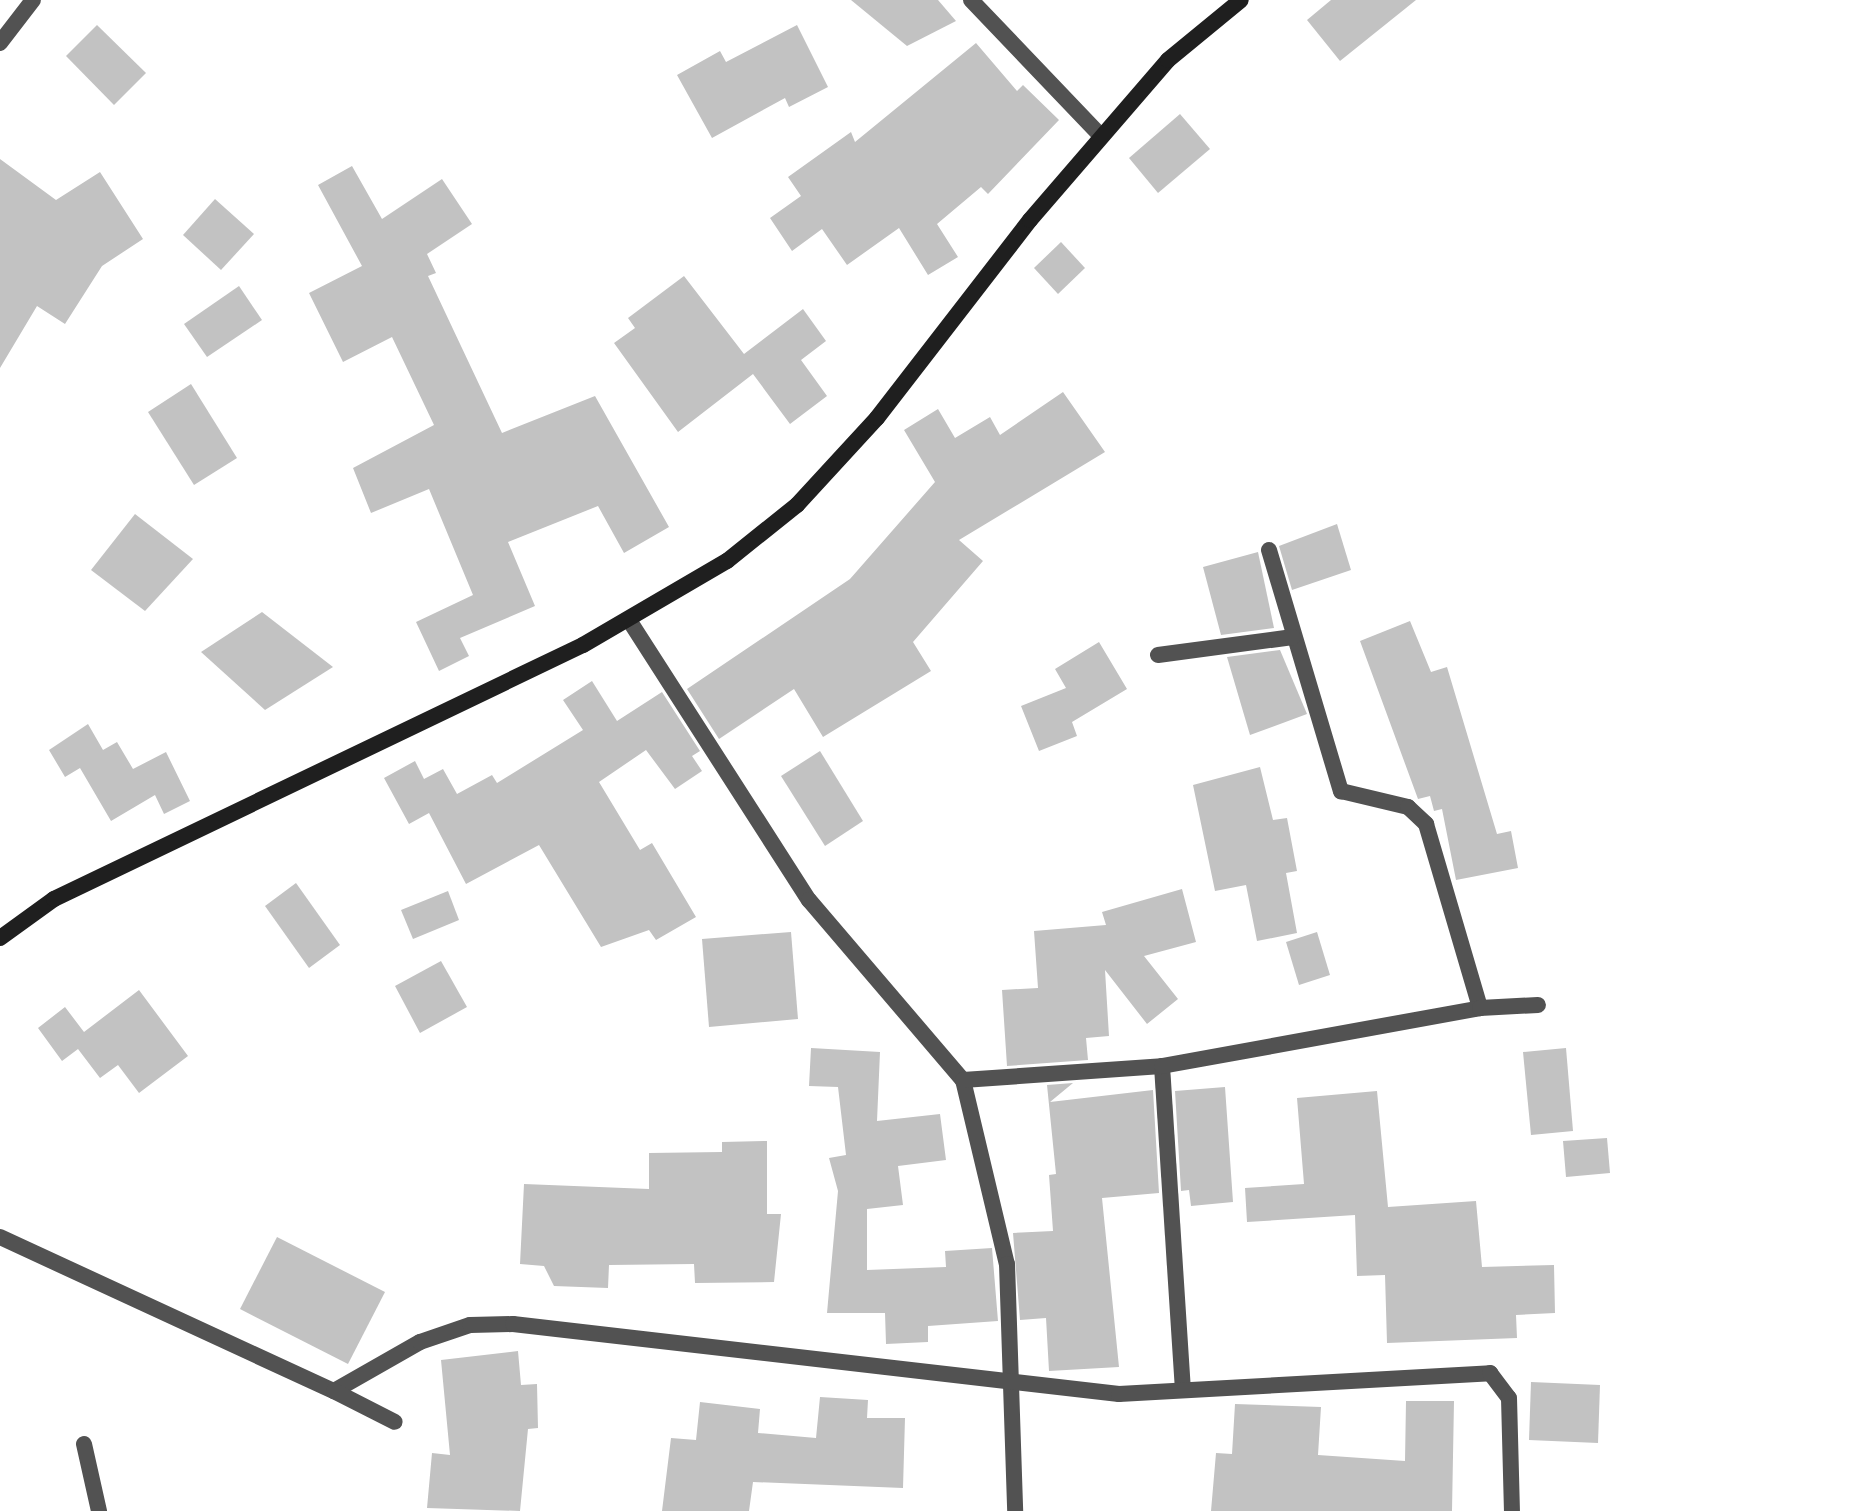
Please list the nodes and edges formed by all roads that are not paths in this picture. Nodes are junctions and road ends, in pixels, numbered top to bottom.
1 (33, 0) edge
2 (971, 0) edge
3 (1241, 0) edge
4 (0, 43) edge
5 (1100, 135) junction
6 (1269, 550) dead end
7 (629, 620) junction
8 (1293, 637) junction
9 (1158, 655) dead end
10 (0, 938) edge
11 (1538, 1005) dead end
12 (1480, 1008) junction
13 (1162, 1066) junction
14 (963, 1080) junction
15 (0, 1237) edge
16 (1011, 1387) junction
17 (1183, 1389) junction
18 (334, 1391) junction
19 (395, 1422) dead end
20 (84, 1444) dead end
21 (99, 1511) edge
22 (1015, 1511) edge
23 (1512, 1511) edge

1 - 4 street
2 - 5 street
3 - 5 main road
5 - 7 main road
6 - 8 street
7 - 10 main road
7 - 14 street
8 - 9 street
8 - 12 street
11 - 12 street
12 - 13 street
13 - 14 street
13 - 17 street
14 - 16 street
15 - 18 street
16 - 17 street
16 - 18 street
16 - 22 street
17 - 23 street
18 - 19 street
20 - 21 street

